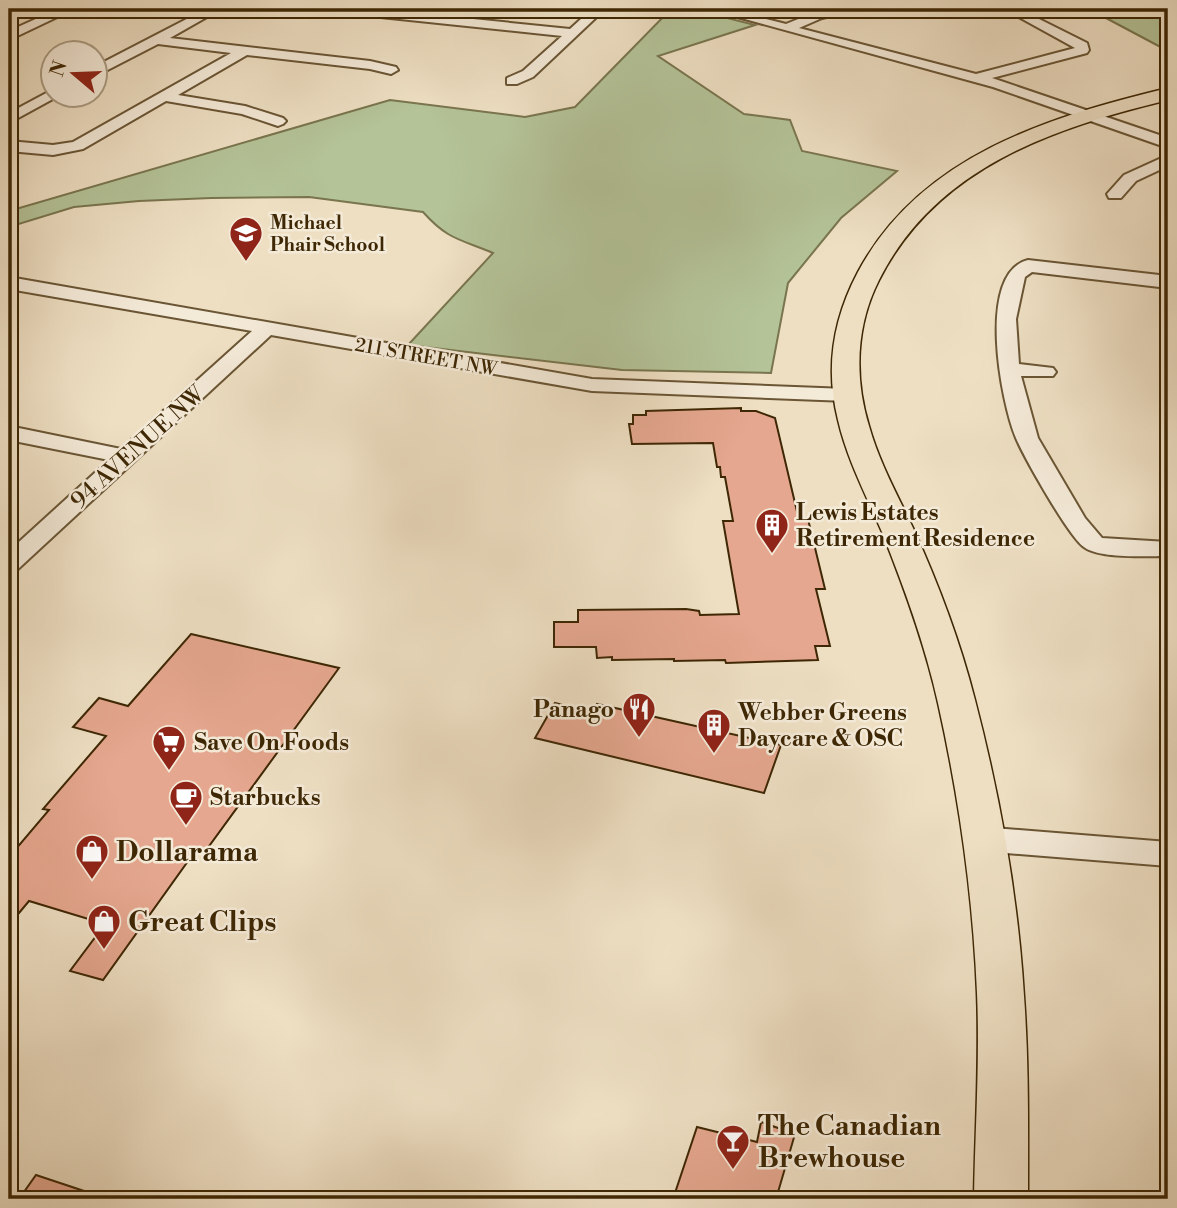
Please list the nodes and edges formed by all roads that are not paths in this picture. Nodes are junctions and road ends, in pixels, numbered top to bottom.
1 (68, 9) edge
2 (215, 9) edge
3 (342, 9) edge
4 (599, 9) edge
5 (714, 9) edge
6 (845, 9) edge
7 (1010, 9) edge
8 (787, 27) junction
9 (571, 33) junction
10 (9, 36) edge
11 (155, 40) junction
12 (246, 51) junction
13 (108, 65) edge
14 (391, 70) dead end
15 (974, 78) junction
16 (512, 81) dead end
17 (1168, 94) edge
18 (166, 97) junction
19 (38, 103) edge
20 (1082, 116) junction
21 (9, 119) edge
22 (278, 121) dead end
23 (9, 146) edge
24 (1168, 146) edge
25 (1168, 160) edge
26 (1115, 194) dead end
27 (1168, 282) edge
28 (9, 283) edge
29 (265, 330) junction
30 (1009, 369) junction
31 (1046, 372) dead end
32 (847, 395) junction
33 (9, 433) edge
34 (125, 457) junction
35 (1168, 550) edge
36 (9, 564) edge
37 (982, 839) junction
38 (1168, 854) edge
39 (1001, 1199) edge

1 - 10 street
2 - 11 street
3 - 9 street
4 - 9 street
5 - 8 street
6 - 8 street
7 - 15 street
8 - 15 street
9 - 16 street
11 - 12 street
11 - 13 street
12 - 14 street
12 - 18 street
15 - 20 street
17 - 20 main road
18 - 22 street
18 - 23 street
19 - 21 street
20 - 24 street
20 - 32 main road
25 - 26 street
27 - 30 street
28 - 29 street, 211 STREET NW
29 - 32 street, 211 STREET NW
29 - 34 street, 94 AVENUE NW
30 - 31 street
30 - 35 street
32 - 37 main road
33 - 34 street
34 - 36 street, 94 AVENUE NW
37 - 38 street
37 - 39 main road

